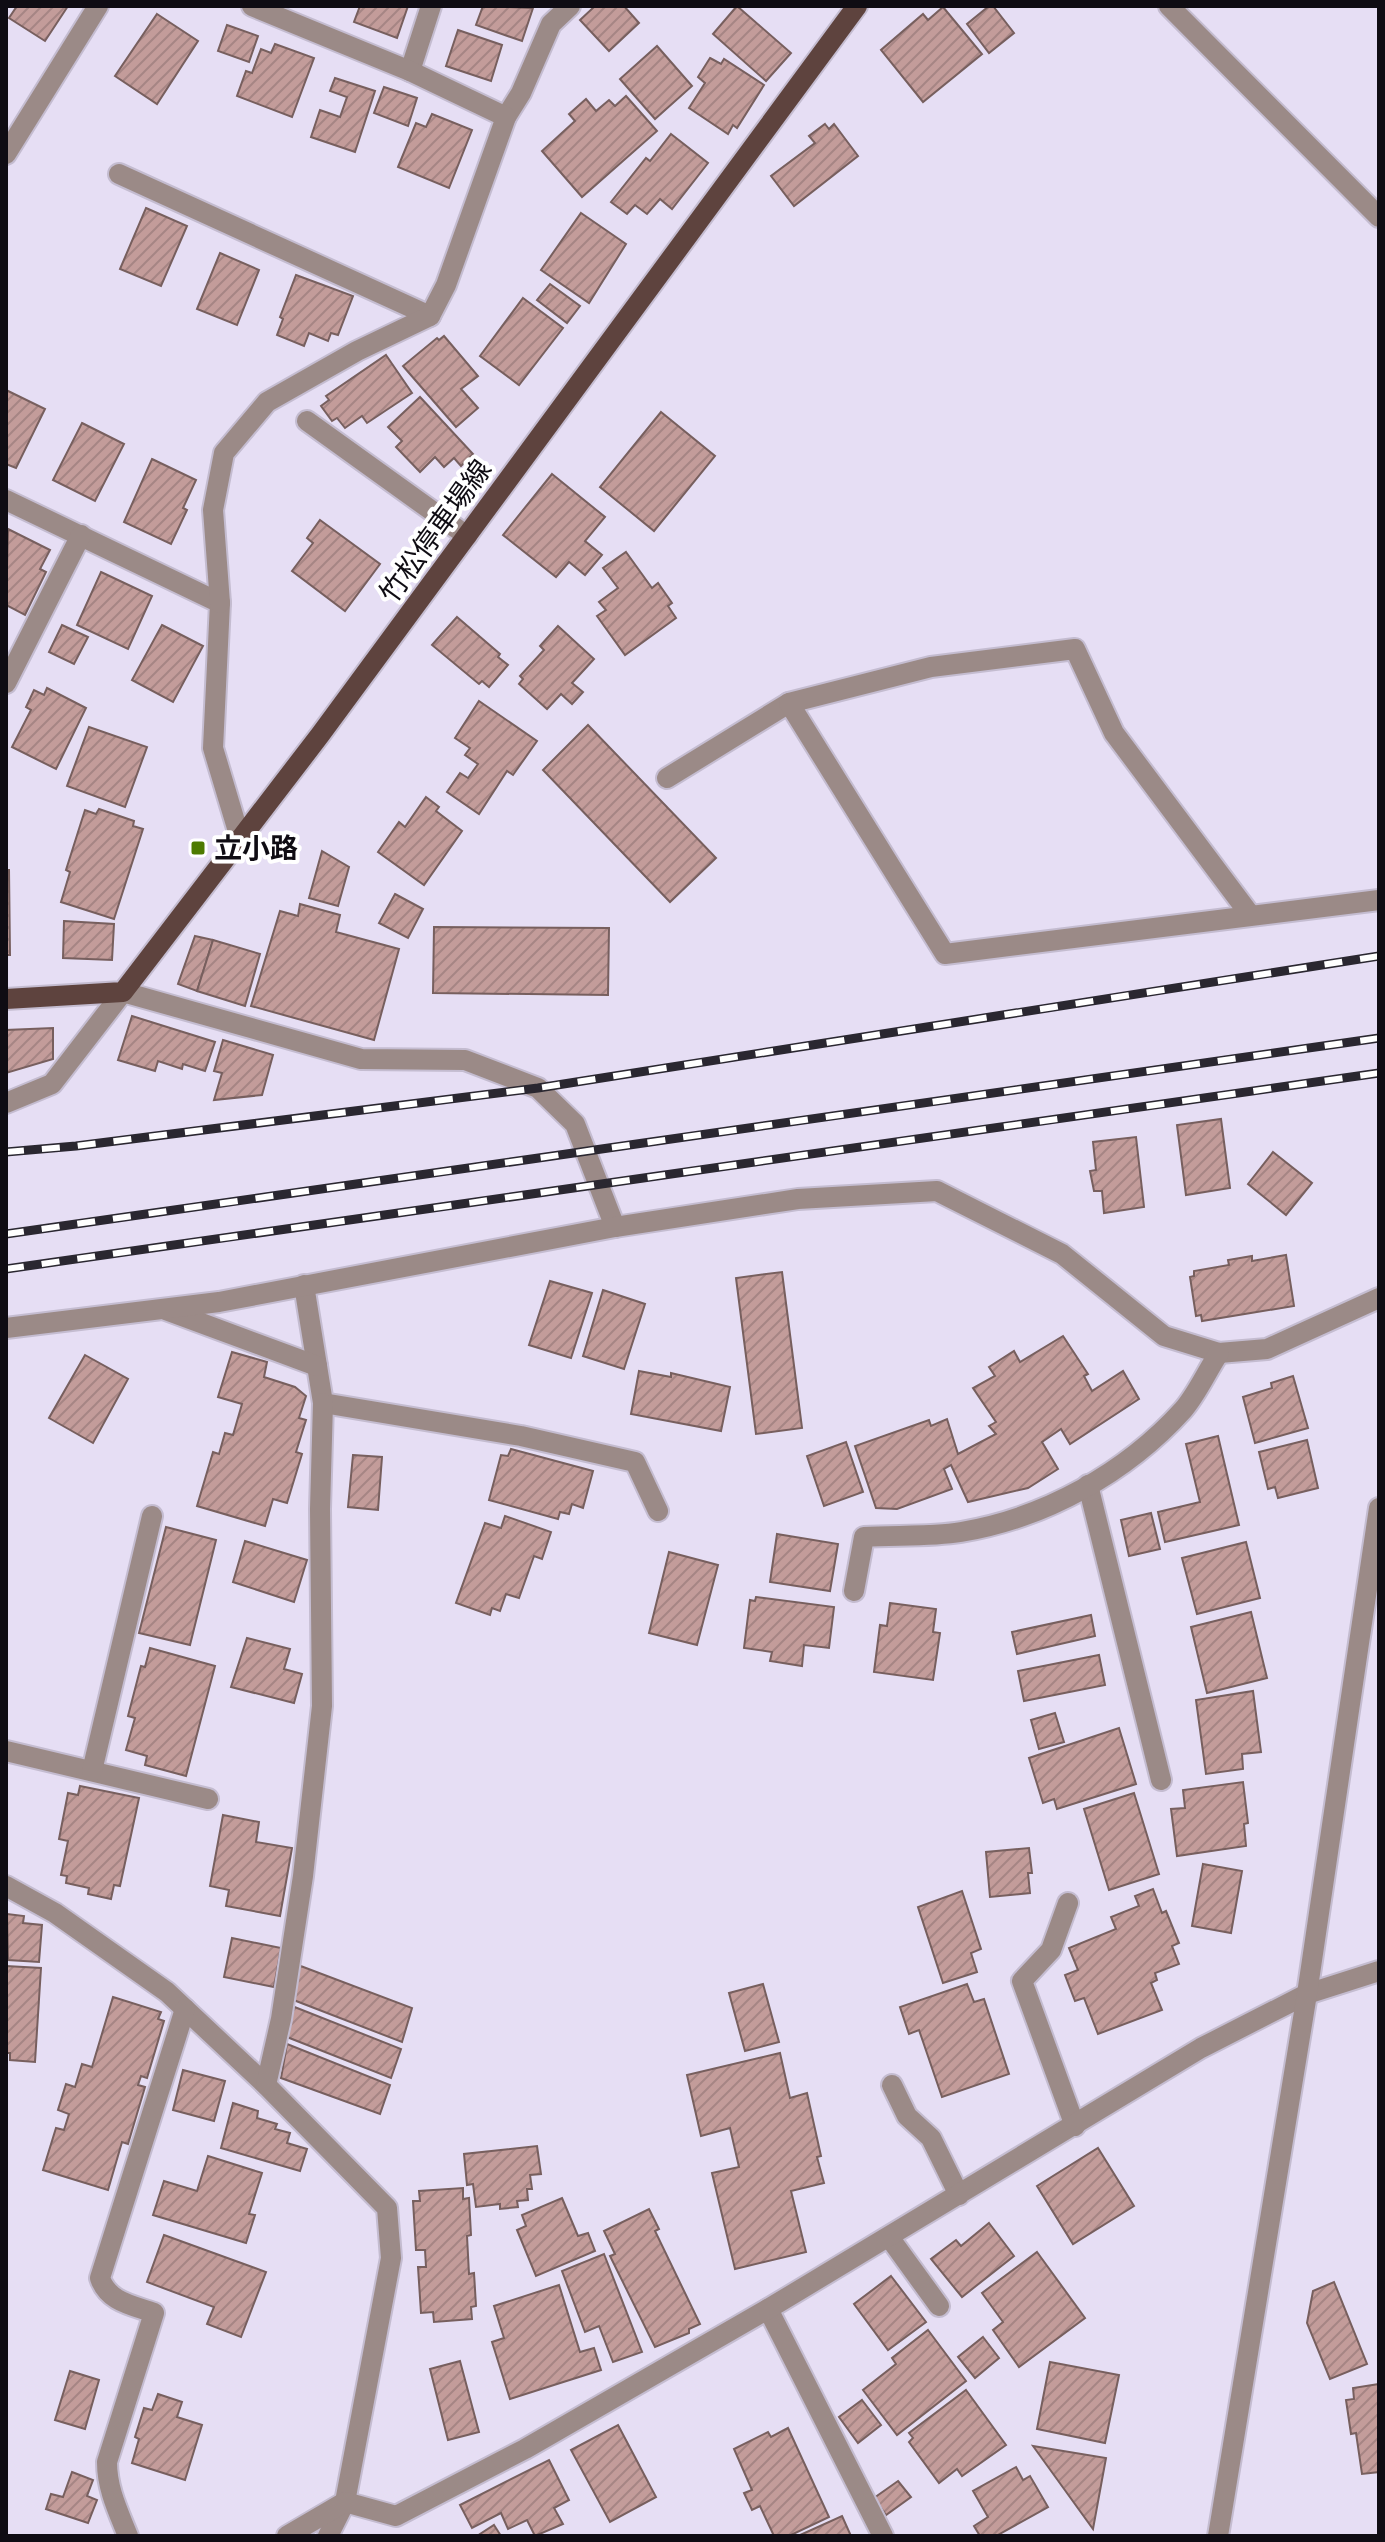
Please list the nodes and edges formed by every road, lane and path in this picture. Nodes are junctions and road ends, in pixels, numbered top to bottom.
1 (98, 6) edge
2 (252, 6) edge
3 (431, 6) edge
4 (570, 6) edge
5 (857, 6) edge
6 (1169, 6) edge
7 (410, 71) junction
8 (506, 117) junction
9 (6, 154) edge
10 (119, 174) dead end
11 (1379, 217) edge
12 (430, 316) junction
13 (307, 421) dead end
14 (6, 500) edge
15 (81, 535) junction
16 (467, 536) junction
17 (220, 603) junction
18 (6, 683) edge
19 (789, 703) junction
20 (667, 778) dead end
21 (240, 838) junction
22 (1379, 900) edge
23 (1251, 916) junction
24 (123, 992) junction
25 (6, 999) edge
26 (6, 1103) edge
27 (615, 1227) junction
28 (304, 1285) junction
29 (1379, 1298) edge
30 (162, 1308) junction
31 (6, 1328) edge
32 (1219, 1353) junction
33 (317, 1366) junction
34 (323, 1403) junction
35 (1088, 1485) junction
36 (1379, 1508) edge
37 (658, 1511) dead end
38 (152, 1516) dead end
39 (854, 1591) dead end
40 (6, 1751) edge
41 (92, 1771) junction
42 (1161, 1780) dead end
43 (208, 1799) dead end
44 (6, 1886) edge
45 (1068, 1903) dead end
46 (1379, 1971) edge
47 (1307, 1994) junction
48 (185, 2009) junction
49 (266, 2085) junction
50 (892, 2085) dead end
51 (1075, 2126) junction
52 (959, 2195) junction
53 (889, 2237) junction
54 (939, 2306) dead end
55 (768, 2309) junction
56 (345, 2502) junction
57 (128, 2536) edge
58 (287, 2536) edge
59 (328, 2536) edge
60 (883, 2536) edge
61 (1218, 2536) edge

1 - 9 street
2 - 7 street
3 - 7 street
4 - 8 street
5 - 16 main road, 竹松停車場線
6 - 11 street
7 - 8 street
8 - 12 street
10 - 12 street
12 - 17 street
13 - 16 street
14 - 15 street
15 - 17 street
15 - 18 street
16 - 21 main road, 竹松停車場線
17 - 21 street
19 - 20 street
19 - 23 street
19 - 23 street
21 - 24 main road, 竹松停車場線
22 - 23 street
24 - 25 main road
24 - 26 street
24 - 27 street
27 - 28 street
27 - 32 street
28 - 30 street
28 - 33 street
29 - 32 street
30 - 31 street
30 - 33 street
32 - 35 street
33 - 34 street
34 - 37 street
34 - 49 street
35 - 39 street
35 - 42 street
36 - 47 street
38 - 41 street
40 - 41 street
41 - 43 street
44 - 48 street
45 - 51 street
46 - 47 street
47 - 51 street
47 - 61 street
48 - 49 street
48 - 57 street
49 - 56 street
50 - 52 street
51 - 52 street
52 - 53 street
53 - 54 street
53 - 55 street
55 - 56 street
55 - 60 street
56 - 58 street
56 - 59 street

